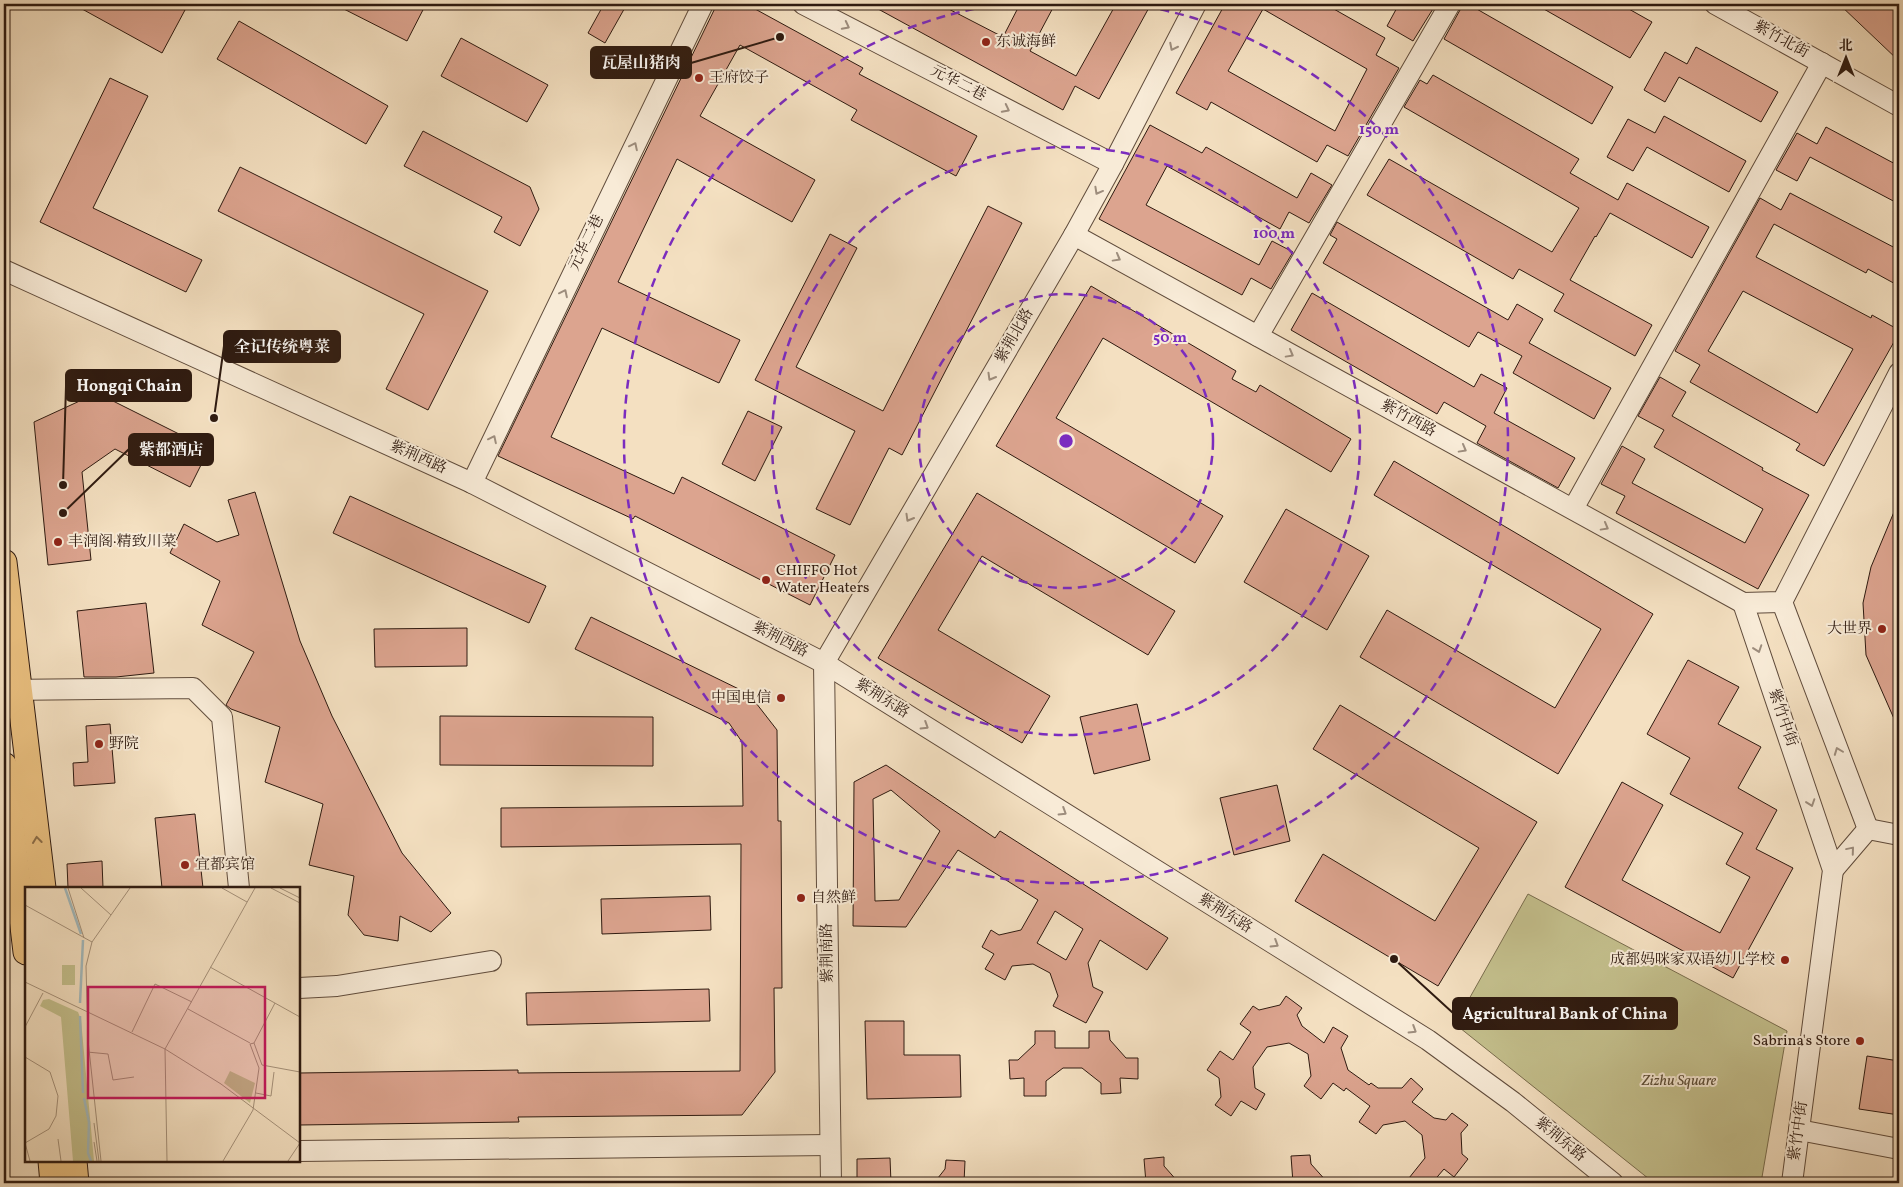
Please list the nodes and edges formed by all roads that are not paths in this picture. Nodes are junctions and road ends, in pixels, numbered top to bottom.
1 (703, 4) edge
2 (803, 4) edge
3 (1196, 4) edge
4 (1450, 4) edge
5 (1715, 4) edge
6 (1822, 63) junction
7 (1899, 106) edge
8 (1113, 164) junction
9 (1074, 235) junction
10 (4, 270) edge
11 (1258, 336) junction
12 (1899, 373) edge
13 (472, 483) junction
14 (1573, 510) junction
15 (4, 562) edge
16 (1782, 602) junction
17 (1742, 603) junction
18 (824, 663) junction
19 (12, 690) edge
20 (4, 765) edge
21 (1868, 829) junction
22 (1899, 835) edge
23 (1833, 870) junction
24 (43, 887) edge
25 (239, 887) edge
26 (25, 944) edge
27 (491, 961) dead end
28 (300, 988) edge
29 (1799, 1130) junction
30 (830, 1145) junction
31 (1899, 1149) edge
32 (300, 1151) edge
33 (51, 1162) edge
34 (74, 1162) edge
35 (53, 1183) edge
36 (76, 1183) edge
37 (831, 1183) edge
38 (1613, 1183) edge
39 (1792, 1183) edge

13 -> 1 street, 元华二巷
2 -> 8 street, 元华二巷
3 -> 8 street, 紫荆北路
4 - 11 street
5 - 6 street, 紫竹北街
6 - 7 street, 紫竹北街
6 - 14 street
8 -> 9 street, 紫荆北路
9 -> 11 street, 紫竹西路
9 -> 18 street, 紫荆北路
10 - 13 street, 紫荆西路
11 -> 14 street, 紫竹西路
12 - 16 street
13 - 18 street, 紫荆西路
14 -> 17 street, 紫竹西路
15 - 19 main road
16 - 17 street
21 -> 16 street
17 -> 23 street, 紫竹中街
18 - 30 street, 紫荆南路
18 -> 38 street, 紫荆东路
24 -> 19 main road
19 - 25 street
20 - 26 main road
21 - 22 street
23 -> 21 street
23 - 29 street, 紫竹中街
27 - 28 street
29 - 31 street
29 - 39 street, 紫竹中街
30 - 32 street
30 - 37 street, 紫荆南路
33 - 35 main road
34 - 36 main road

